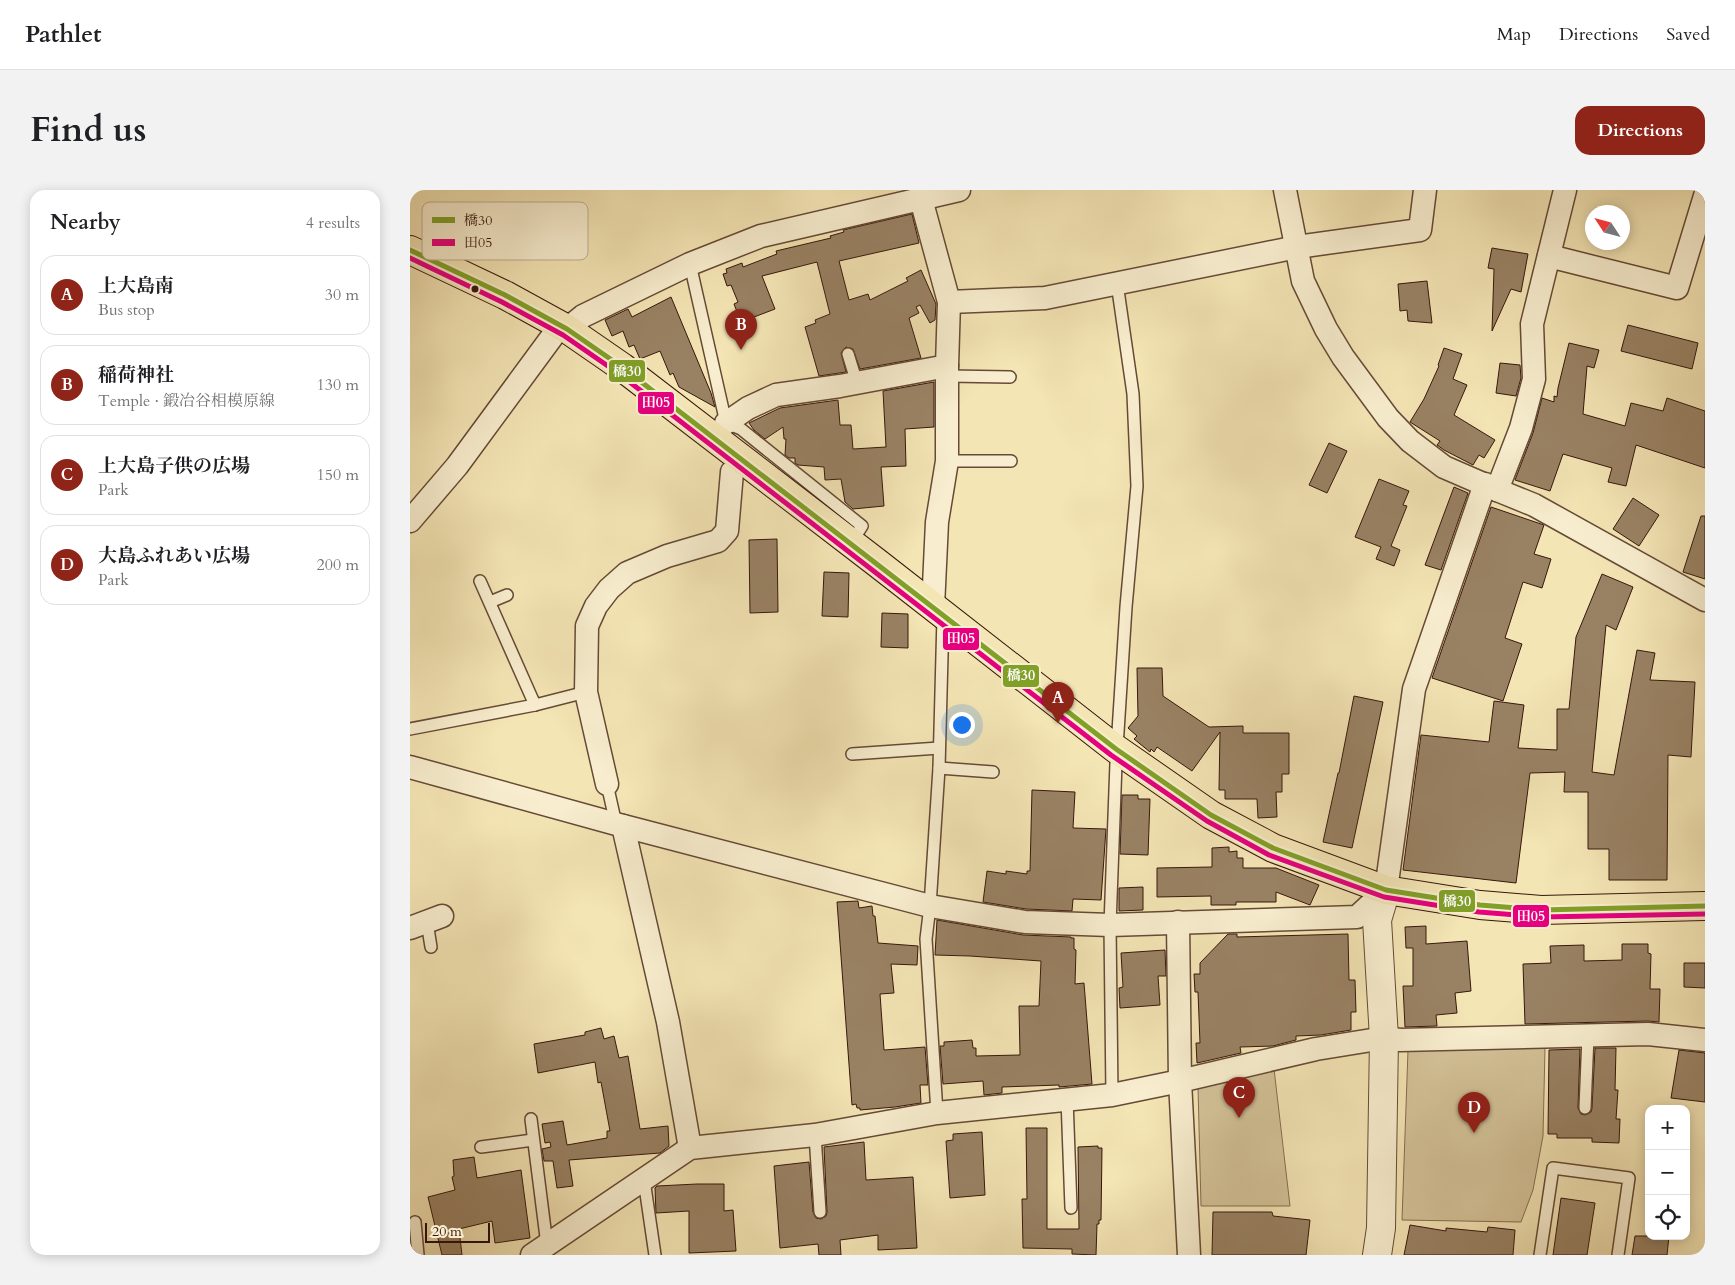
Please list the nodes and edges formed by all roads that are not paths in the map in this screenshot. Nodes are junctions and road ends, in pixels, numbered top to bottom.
1 (959, 190) edge
2 (1285, 190) edge
3 (1424, 190) edge
4 (1565, 190) edge
5 (1705, 196) edge
6 (921, 199) junction
7 (1297, 247) junction
8 (410, 250) edge
9 (422, 256) edge
10 (1549, 256) junction
11 (431, 260) edge
12 (690, 264) junction
13 (1117, 282) junction
14 (949, 302) junction
15 (563, 328) junction
16 (848, 354) dead end
17 (947, 371) junction
18 (1010, 378) dead end
19 (857, 383) junction
20 (726, 423) junction
21 (947, 461) junction
22 (1011, 461) dead end
23 (732, 472) dead end
24 (1491, 487) junction
25 (412, 513) edge
26 (851, 543) junction
27 (480, 581) dead end
28 (507, 595) dead end
29 (1705, 600) edge
30 (490, 602) junction
31 (938, 611) junction
32 (586, 692) junction
33 (535, 705) junction
34 (410, 729) edge
35 (940, 748) junction
36 (1116, 749) junction
37 (852, 754) dead end
38 (410, 767) edge
39 (939, 768) junction
40 (993, 772) dead end
41 (607, 784) joint
42 (619, 825) junction
43 (1386, 890) junction
44 (930, 906) junction
45 (1705, 906) edge
46 (426, 922) edge
47 (1178, 922) junction
48 (1110, 925) junction
49 (431, 947) dead end
50 (1588, 1036) junction
51 (1384, 1038) junction
52 (1705, 1040) edge
53 (1180, 1081) junction
54 (1112, 1095) junction
55 (1068, 1100) junction
56 (1585, 1108) dead end
57 (937, 1114) junction
58 (531, 1119) dead end
59 (815, 1135) junction
60 (534, 1140) junction
61 (481, 1147) dead end
62 (690, 1148) junction
63 (644, 1180) junction
64 (1071, 1208) dead end
65 (820, 1212) dead end
66 (415, 1222) dead end
67 (540, 1250) edge
68 (418, 1255) edge
69 (655, 1255) edge
70 (1189, 1255) edge
71 (1378, 1255) edge
72 (1540, 1255) edge
73 (1618, 1255) edge

1 - 6 street
2 - 7 street
3 - 7 street
4 - 10 street
5 - 10 street
6 - 12 street
6 - 14 street
7 - 13 street
7 - 24 street
8 - 9 main road
10 - 24 street
11 - 15 main road
12 - 15 street
12 - 20 lane
13 - 14 street
13 - 36 lane
14 - 17 street
15 - 25 street
15 - 26 main road
16 - 19 lane
17 - 18 lane
17 - 19 street
17 - 21 street
19 - 20 street
20 - 26 lane
21 - 22 lane
21 - 31 street
23 - 32 street
24 - 29 street
24 - 43 street
26 - 31 main road
27 - 30 lane
28 - 30 lane
30 - 33 lane
31 - 35 lane
31 - 36 main road
32 - 33 lane
32 - 41 street
33 - 34 lane
35 - 37 lane
35 - 39 lane
36 - 43 main road
36 - 48 lane
38 - 42 street
39 - 40 lane
39 - 44 lane
41 - 42 lane
42 - 44 street
42 - 62 street
43 - 45 main road
43 - 47 street
43 - 51 street
44 - 48 street
44 - 57 lane
46 - 49 lane
47 - 48 street
47 - 53 street
48 - 54 lane
50 - 51 street
50 - 52 street
50 - 56 lane
51 - 53 street
51 - 71 street
53 - 54 street
53 - 70 street
54 - 55 street
55 - 57 street
55 - 64 lane
57 - 59 street
58 - 60 lane
59 - 62 street
59 - 65 lane
60 - 61 lane
60 - 67 lane
62 - 63 street
63 - 67 street
63 - 69 lane
66 - 68 lane
72 - 73 lane

